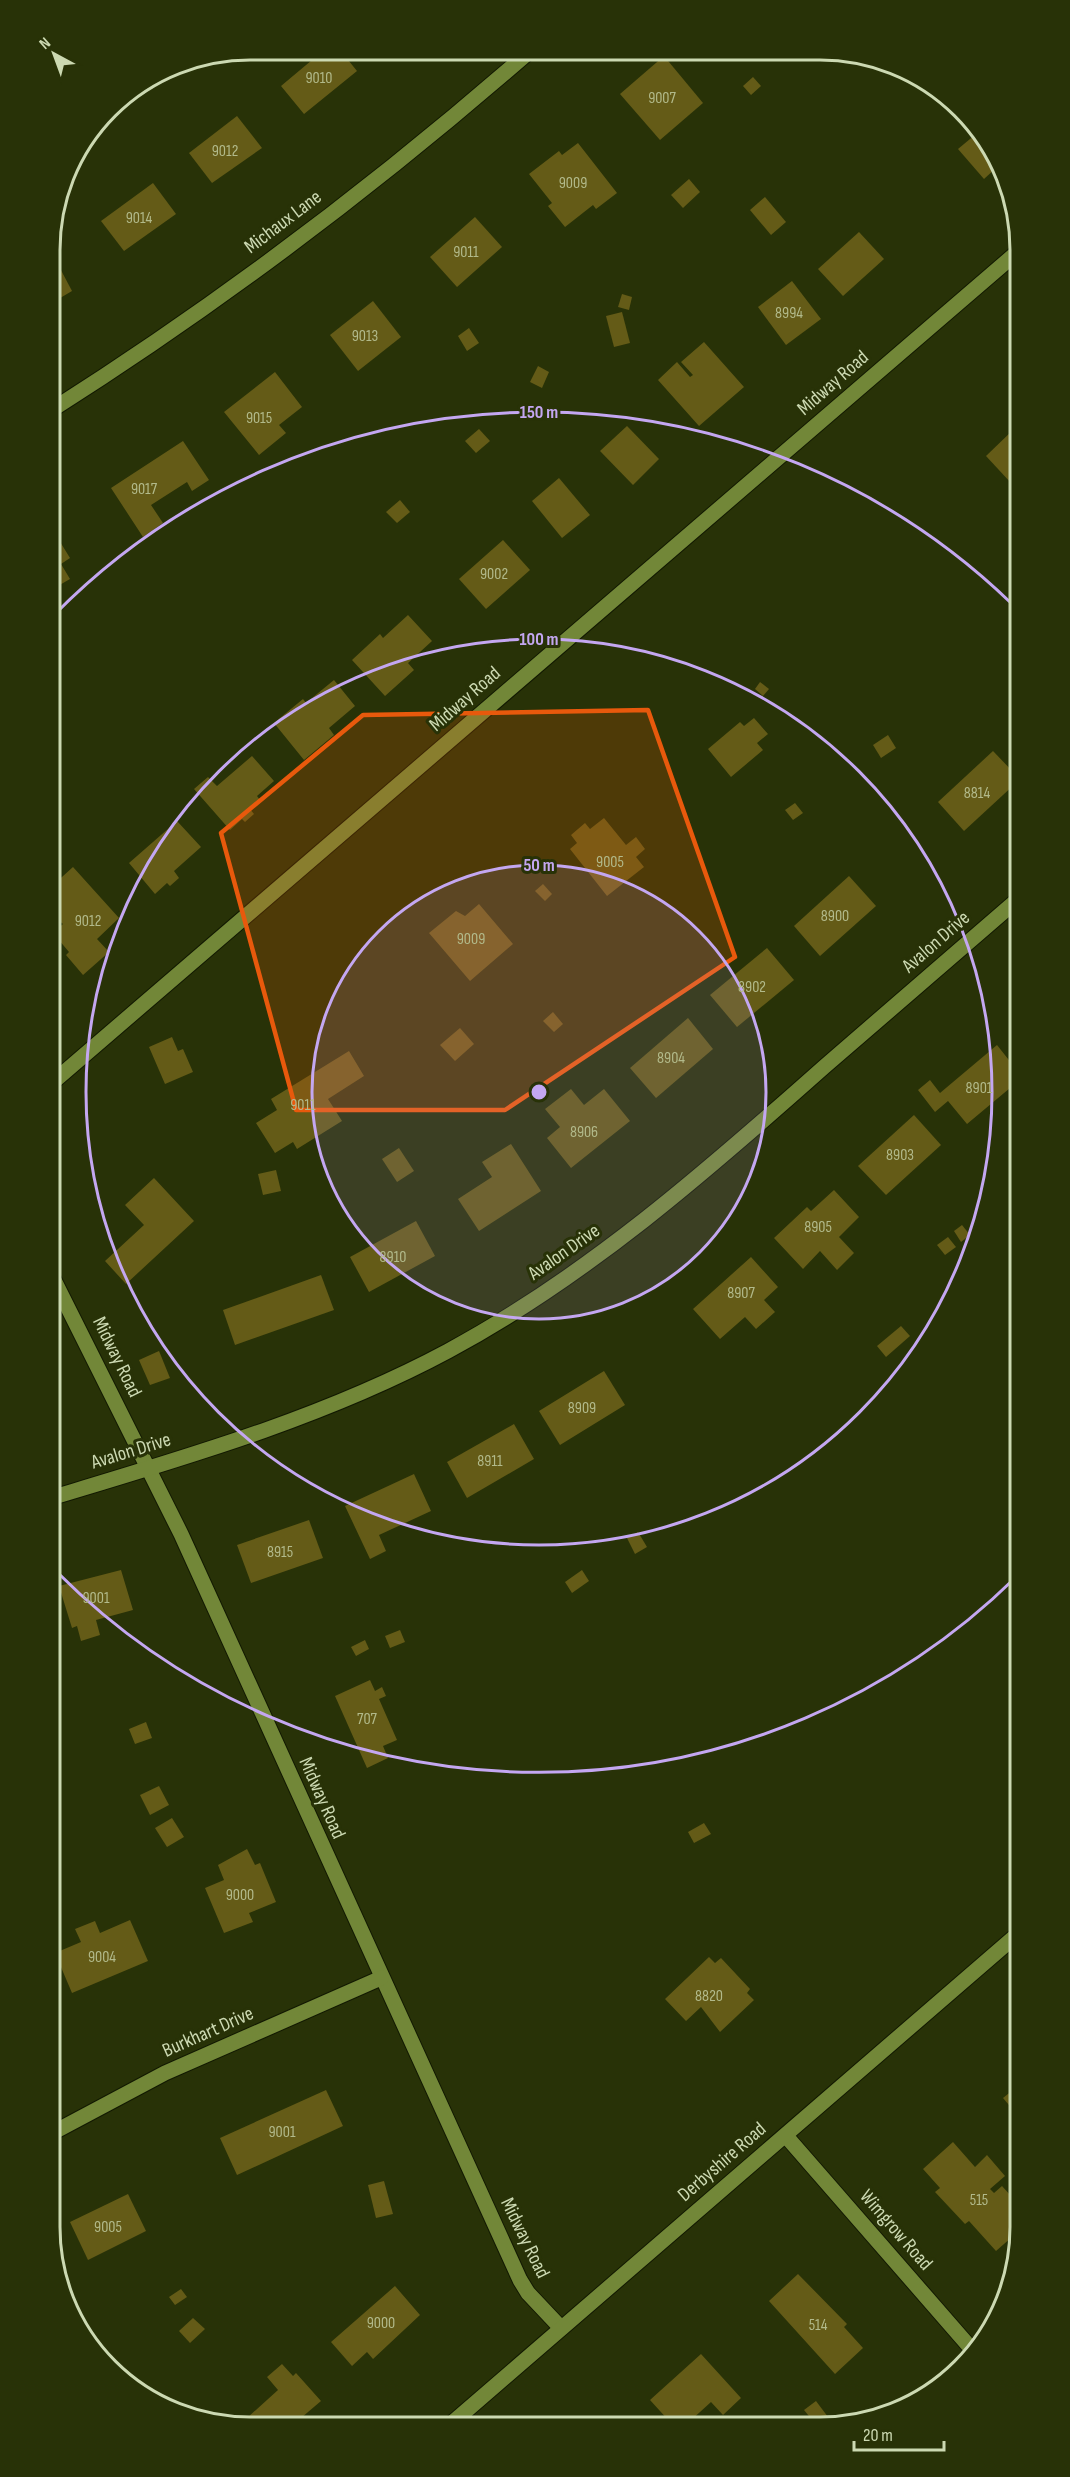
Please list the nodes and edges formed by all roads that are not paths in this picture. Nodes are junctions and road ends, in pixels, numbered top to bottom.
1 (519, 60) edge
2 (1010, 258) edge
3 (60, 405) edge
4 (1010, 906) edge
5 (60, 1075) edge
6 (60, 1291) edge
7 (147, 1469) junction
8 (60, 1495) edge
9 (1010, 1941) edge
10 (381, 1978) junction
11 (60, 2129) edge
12 (786, 2136) junction
13 (561, 2328) junction
14 (968, 2345) edge
15 (459, 2417) edge

1 - 3 street, Michaux Lane
2 - 5 street, Midway Road
4 - 7 street, Avalon Drive
6 - 7 street, Midway Road
7 - 8 street, Avalon Drive
7 - 10 street, Midway Road
9 - 12 street, Derbyshire Road
10 - 11 street, Burkhart Drive
10 - 13 street, Midway Road
12 - 13 street, Derbyshire Road
12 - 14 street, Wimgrow Road
13 - 15 street, Derbyshire Road

